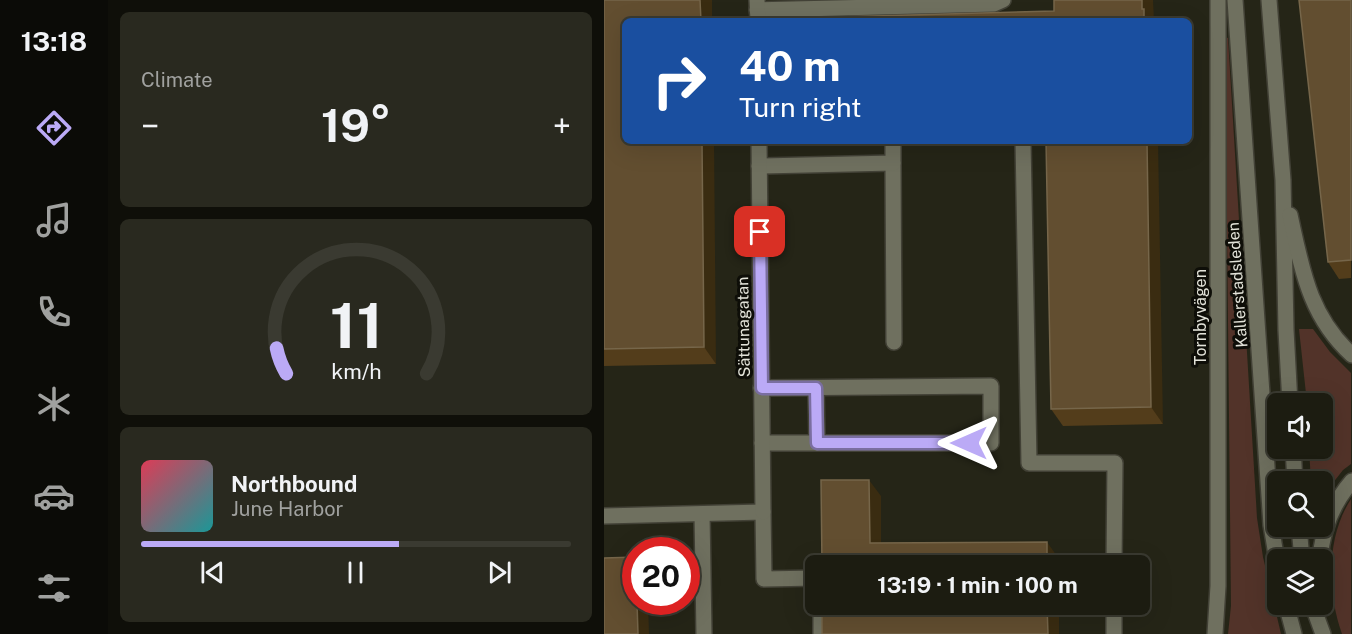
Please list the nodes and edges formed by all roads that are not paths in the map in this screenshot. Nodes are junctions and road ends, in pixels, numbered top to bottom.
1 (1003, 0) edge
2 (1218, 0) edge
3 (1235, 0) edge
4 (1269, 0) edge
5 (758, 10) edge
6 (759, 144) edge
7 (893, 144) edge
8 (1023, 144) edge
9 (893, 163) junction
10 (759, 166) junction
11 (1283, 180) junction
12 (894, 342) dead end
13 (1351, 355) edge
14 (762, 388) junction
15 (816, 388) junction
16 (1290, 393) edge
17 (762, 443) junction
18 (817, 443) junction
19 (1351, 481) edge
20 (763, 512) junction
21 (702, 514) junction
22 (604, 516) edge
23 (1275, 549) edge
24 (1321, 549) edge
25 (1114, 555) edge
26 (805, 578) edge
27 (821, 615) edge
28 (1114, 615) edge
29 (1289, 615) edge
30 (1316, 615) edge
31 (1321, 615) edge
32 (704, 634) edge
33 (821, 634) edge
34 (1114, 634) edge
35 (1215, 634) edge
36 (1294, 634) edge
37 (1324, 634) edge

1 - 5 main road
2 - 35 main road, Tornbyvägen
3 - 23 main road, Kallerstadsleden
4 - 11 main road
6 - 10 main road, Sättunagatan
7 - 9 main road
8 - 25 main road
9 - 10 main road
9 - 12 main road
10 - 14 main road, Sättunagatan
11 - 13 main road
11 - 16 main road
14 - 15 main road
14 - 17 main road, Sättunagatan
15 - 18 main road
15 - 18 main road
17 - 18 main road
17 - 20 main road, Sättunagatan
19 - 24 main road
20 - 21 main road
20 - 26 main road, Sättunagatan
21 - 22 main road
21 - 32 main road
27 - 33 main road
28 - 34 main road
29 - 36 main road
30 - 37 main road
31 - 37 main road

